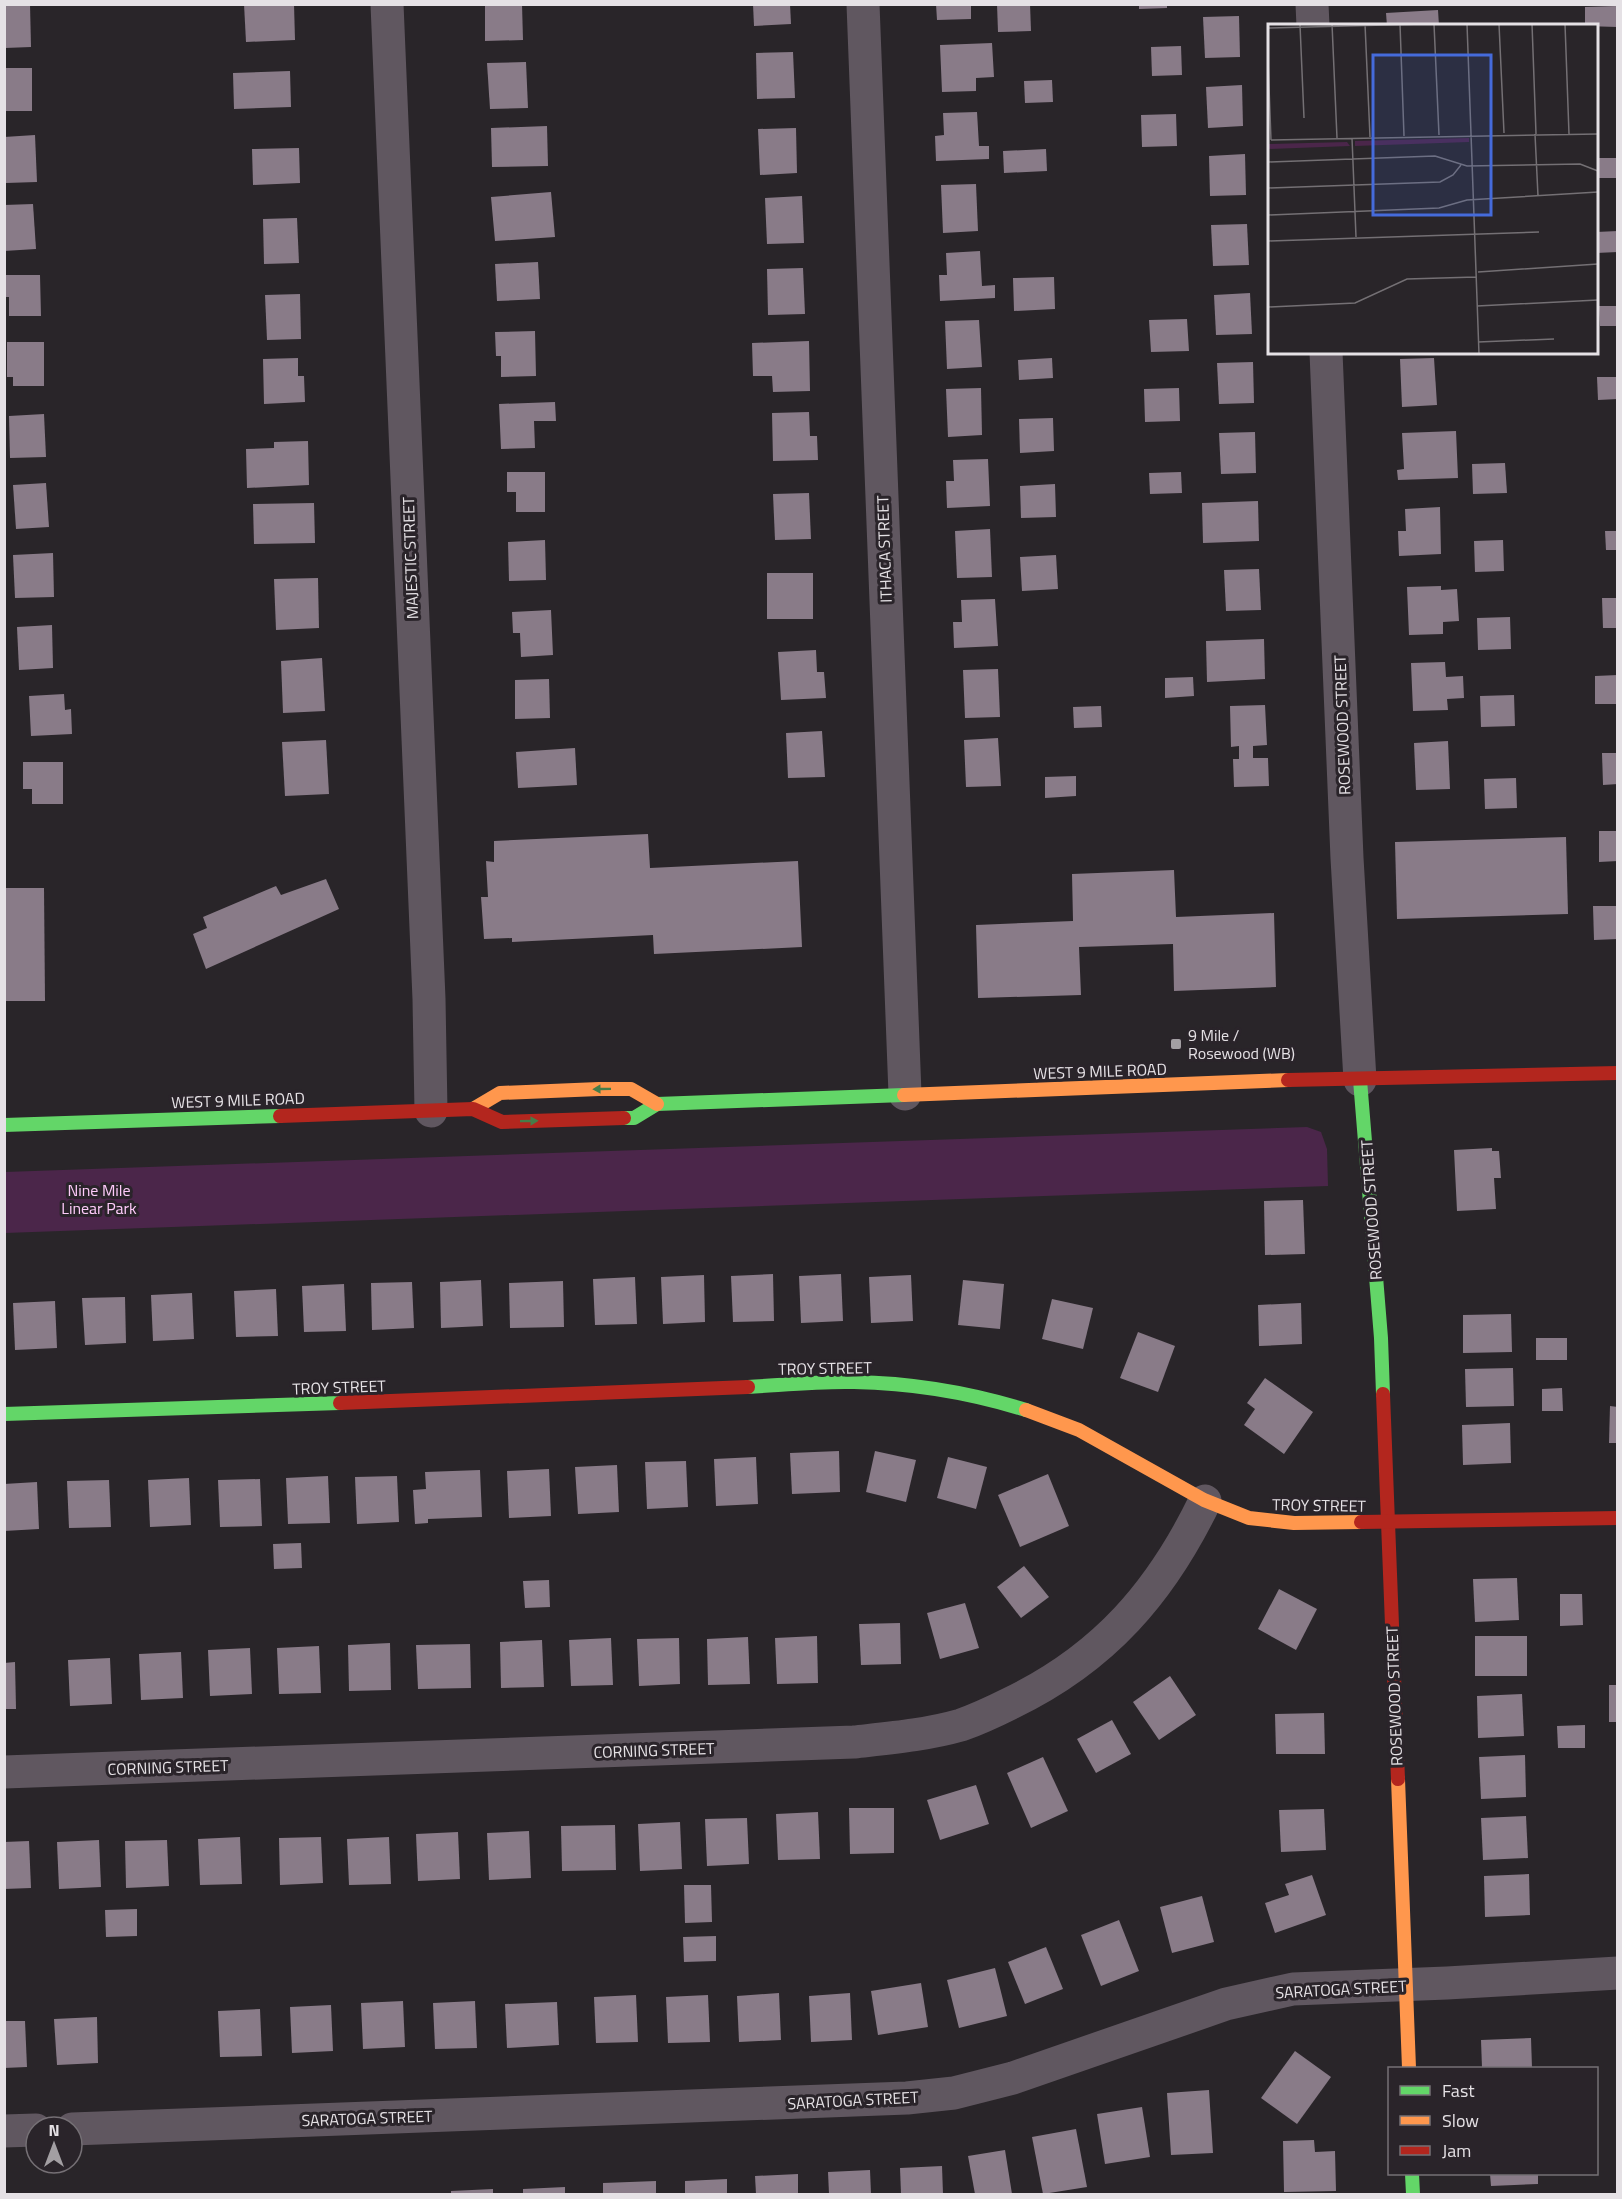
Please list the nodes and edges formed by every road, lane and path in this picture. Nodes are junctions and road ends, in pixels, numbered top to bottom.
1 (387, 4) edge
2 (863, 4) edge
3 (1312, 4) edge
4 (1313, 24) edge
5 (1326, 354) edge
6 (1617, 1073) edge
7 (1360, 1080) junction
8 (905, 1094) junction
9 (657, 1104) junction
10 (473, 1109) junction
11 (431, 1111) junction
12 (4, 1125) edge
13 (4, 1414) edge
14 (1205, 1501) junction
15 (1617, 1518) edge
16 (1388, 1522) junction
17 (4, 1772) edge
18 (1617, 1973) edge
19 (1406, 1985) junction
20 (1409, 2067) edge
21 (84, 2129) edge
22 (24, 2130) edge
23 (4, 2131) edge
24 (1412, 2175) edge
25 (1413, 2194) edge

1 - 11 street, MAJESTIC STREET
2 - 8 street, ITHACA STREET
3 - 4 street
5 - 7 street, ROSEWOOD STREET
6 - 7 street, WEST 9 MILE ROAD
7 - 8 street, WEST 9 MILE ROAD
7 - 16 street, ROSEWOOD STREET
8 - 9 street, WEST 9 MILE ROAD
10 -> 9 street, WEST 9 MILE ROAD
9 -> 10 street, WEST 9 MILE ROAD
10 - 11 street, WEST 9 MILE ROAD
11 - 12 street, WEST 9 MILE ROAD
13 - 14 street, TROY STREET
14 - 16 street, TROY STREET
14 - 17 street, CORNING STREET
15 - 16 street, TROY STREET
16 - 19 street, ROSEWOOD STREET
18 - 19 street, SARATOGA STREET
19 - 20 street, ROSEWOOD STREET
19 - 21 street, SARATOGA STREET
22 - 23 street
24 - 25 street

